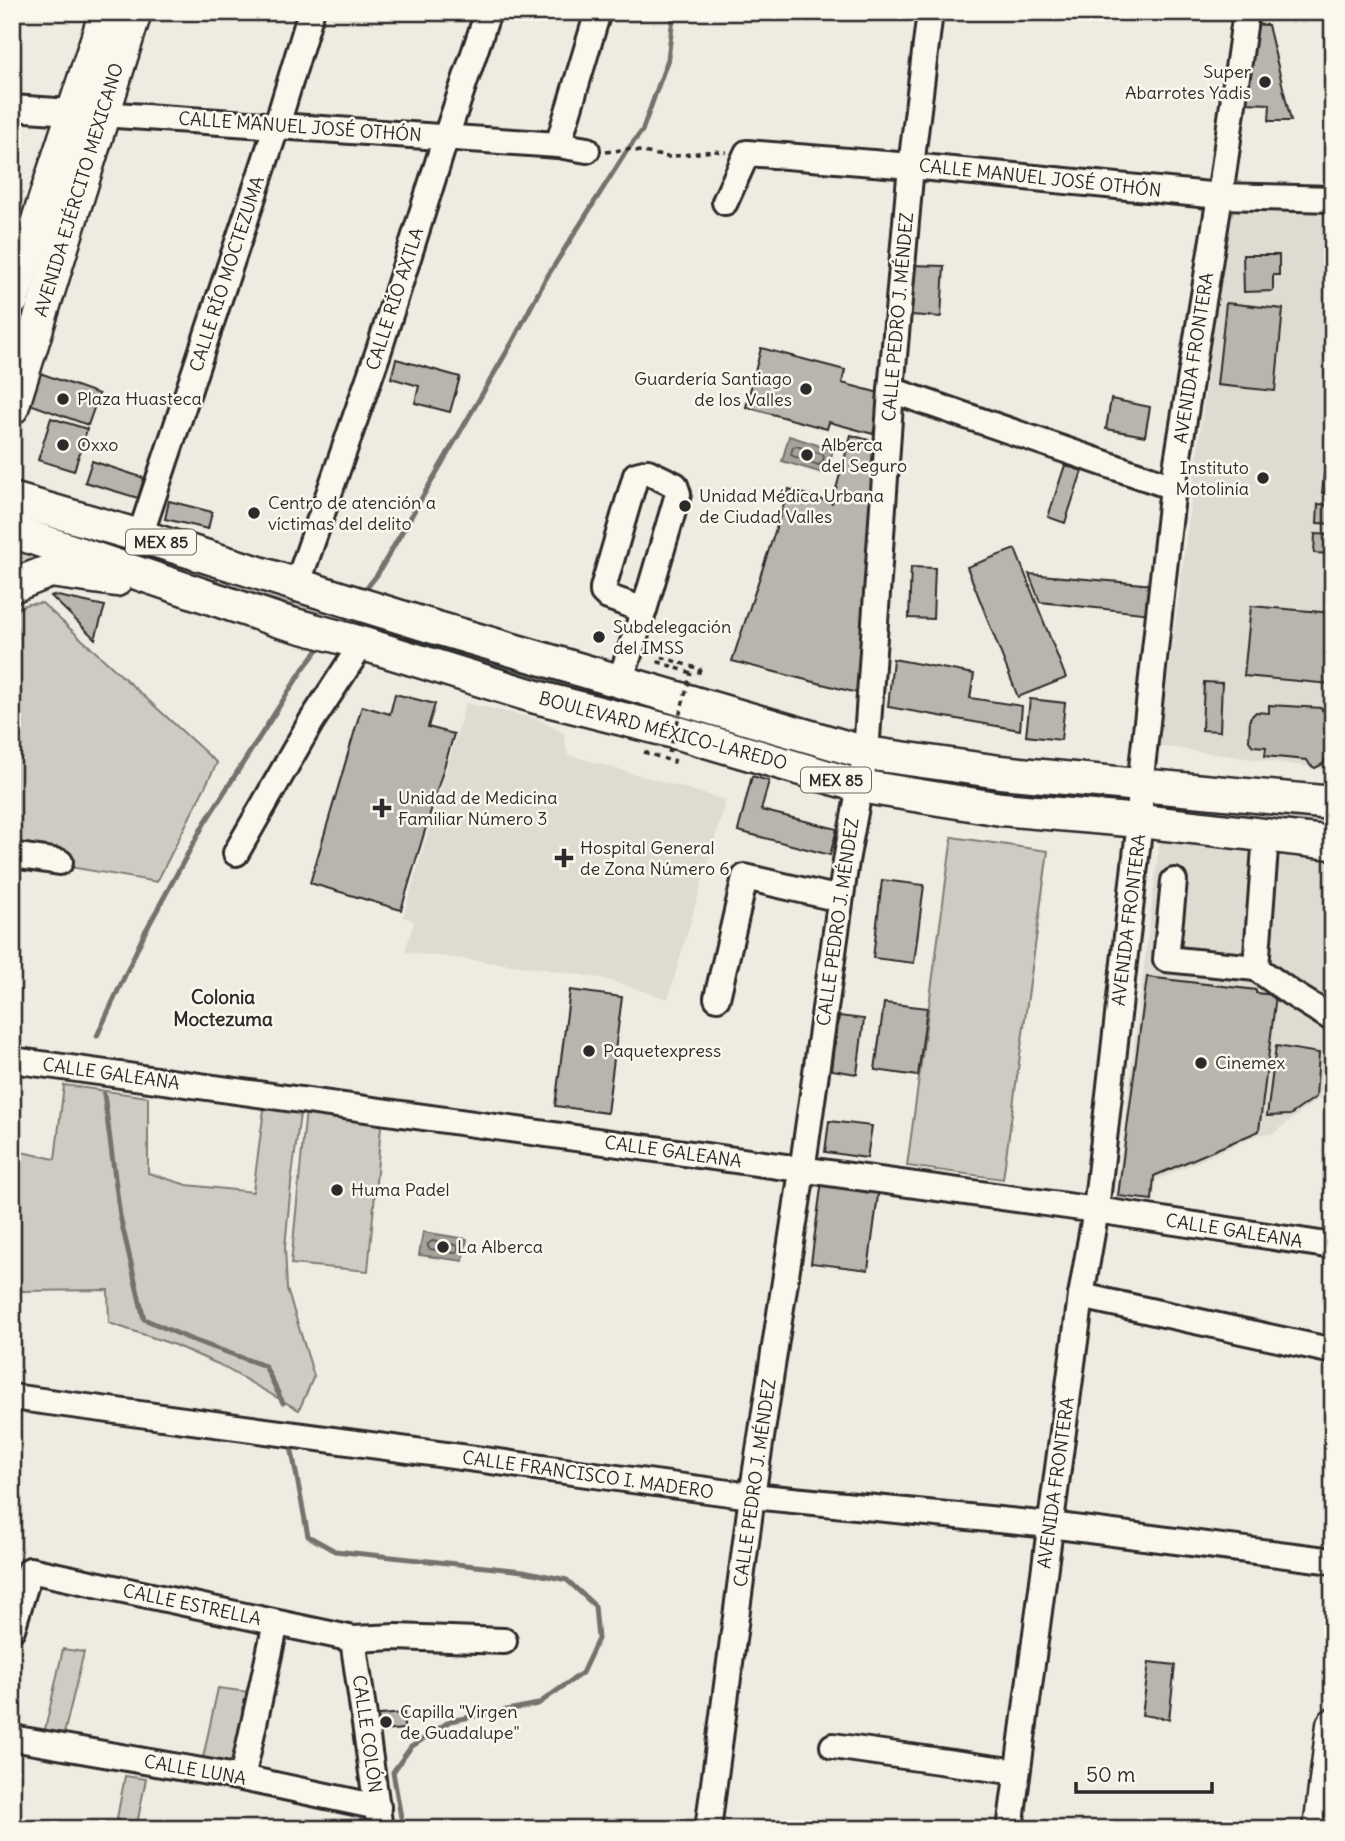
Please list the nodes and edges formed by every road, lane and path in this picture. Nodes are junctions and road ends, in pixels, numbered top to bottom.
1 (106, 12) edge
2 (135, 12) edge
3 (311, 12) edge
4 (488, 12) edge
5 (598, 12) edge
6 (930, 12) edge
7 (1246, 12) edge
8 (12, 108) edge
9 (88, 113) junction
10 (277, 125) junction
11 (446, 137) junction
12 (558, 145) junction
13 (587, 150) joint
14 (747, 153) junction
15 (911, 166) junction
16 (1220, 196) junction
17 (1333, 200) edge
18 (725, 202) dead end
19 (12, 300) edge
20 (891, 390) junction
21 (12, 408) edge
22 (1173, 487) junction
23 (12, 499) edge
24 (12, 531) edge
25 (141, 536) junction
26 (12, 586) edge
27 (303, 587) junction
28 (199, 592) junction
29 (644, 610) junction
30 (358, 642) junction
31 (620, 681) junction
32 (691, 687) junction
33 (669, 753) dead end
34 (866, 753) junction
35 (859, 786) junction
36 (1140, 786) junction
37 (1333, 803) edge
38 (1140, 821) junction
39 (1266, 835) junction
40 (1333, 843) edge
41 (236, 853) dead end
42 (12, 855) edge
43 (60, 862) dead end
44 (1174, 881) dead end
45 (840, 899) junction
46 (1256, 968) junction
47 (717, 999) dead end
48 (1333, 1019) edge
49 (12, 1060) edge
50 (802, 1171) junction
51 (1096, 1210) junction
52 (1333, 1246) edge
53 (1081, 1296) junction
54 (1333, 1351) edge
55 (12, 1397) edge
56 (752, 1496) junction
57 (1050, 1525) junction
58 (1333, 1561) edge
59 (276, 1623) junction
60 (12, 1629) edge
61 (353, 1639) junction
62 (504, 1641) dead end
63 (1333, 1726) edge
64 (12, 1738) edge
65 (833, 1746) dead end
66 (1017, 1772) junction
67 (242, 1778) junction
68 (379, 1818) edge
69 (708, 1829) edge
70 (1010, 1829) edge
71 (1320, 1829) edge

1 - 9 main road, AVENIDA EJÉRCITO MEXICANO
2 - 9 main road, AVENIDA EJÉRCITO MEXICANO
3 - 10 street, CALLE RÍO MOCTEZUMA
4 - 11 street, CALLE RÍO AXTLA
5 - 12 street
6 - 15 street, CALLE PEDRO J. MÉNDEZ
7 - 16 street, AVENIDA FRONTERA
8 - 9 street, CALLE MANUEL JOSÉ OTHÓN
9 - 10 street, CALLE MANUEL JOSÉ OTHÓN
9 - 19 main road, AVENIDA EJÉRCITO MEXICANO
9 - 21 main road, AVENIDA EJÉRCITO MEXICANO
10 - 11 street, CALLE MANUEL JOSÉ OTHÓN
10 - 25 street, CALLE RÍO MOCTEZUMA
11 - 12 street, CALLE MANUEL JOSÉ OTHÓN
11 - 27 street, CALLE RÍO AXTLA
12 - 13 street, CALLE MANUEL JOSÉ OTHÓN
13 - 14 path
14 - 15 street, CALLE MANUEL JOSÉ OTHÓN
14 - 18 street
15 - 16 street, CALLE MANUEL JOSÉ OTHÓN
15 - 20 street, CALLE PEDRO J. MÉNDEZ
16 - 17 street, CALLE MANUEL JOSÉ OTHÓN
16 - 22 street, AVENIDA FRONTERA
20 - 22 street
20 - 34 street, CALLE PEDRO J. MÉNDEZ
22 - 36 street, AVENIDA FRONTERA
23 - 25 main road, BOULEVARD MÉXICO-LAREDO / MEX 85
24 - 28 main road, BOULEVARD MÉXICO-LAREDO / MEX 85
25 - 27 main road, BOULEVARD MÉXICO-LAREDO / MEX 85
26 - 28 main road
27 - 31 main road, BOULEVARD MÉXICO-LAREDO / MEX 85
28 - 30 main road, BOULEVARD MÉXICO-LAREDO / MEX 85
29 - 29 street
29 - 31 street
30 - 35 main road, BOULEVARD MÉXICO-LAREDO / MEX 85
30 - 41 street
31 - 32 main road, BOULEVARD MÉXICO-LAREDO / MEX 85
32 - 32 path
32 - 33 path, bridge
32 - 34 main road, BOULEVARD MÉXICO-LAREDO / MEX 85
34 - 35 street, CALLE PEDRO J. MÉNDEZ
34 - 36 main road, BOULEVARD MÉXICO-LAREDO / MEX 85
35 - 38 main road, BOULEVARD MÉXICO-LAREDO / MEX 85
35 - 45 street, CALLE PEDRO J. MÉNDEZ
36 - 37 main road, BOULEVARD MÉXICO-LAREDO / MEX 85
36 - 38 street, AVENIDA FRONTERA
38 - 39 main road, BOULEVARD MÉXICO-LAREDO / MEX 85
38 - 51 street, AVENIDA FRONTERA
39 - 40 main road, BOULEVARD MÉXICO-LAREDO / MEX 85
39 - 46 street
42 - 43 street
44 - 46 street
45 - 47 street
45 - 50 street, CALLE PEDRO J. MÉNDEZ
46 - 48 street
49 - 50 street, CALLE GALEANA
50 - 51 street, CALLE GALEANA
50 - 56 street, CALLE PEDRO J. MÉNDEZ
51 - 52 street, CALLE GALEANA
51 - 53 street, AVENIDA FRONTERA
53 - 54 street
53 - 57 street, AVENIDA FRONTERA
55 - 56 street, CALLE FRANCISCO I. MADERO
56 - 57 street, CALLE FRANCISCO I. MADERO
56 - 69 street, CALLE PEDRO J. MÉNDEZ
57 - 58 street, CALLE FRANCISCO I. MADERO
57 - 66 street, AVENIDA FRONTERA
59 - 60 street, CALLE ESTRELLA
59 - 61 street, CALLE ESTRELLA
59 - 67 street
61 - 62 street, CALLE ESTRELLA
61 - 68 street, CALLE COLÓN
63 - 71 main road
64 - 67 street, CALLE LUNA
65 - 66 street
66 - 70 street, AVENIDA FRONTERA
67 - 68 street, CALLE LUNA

